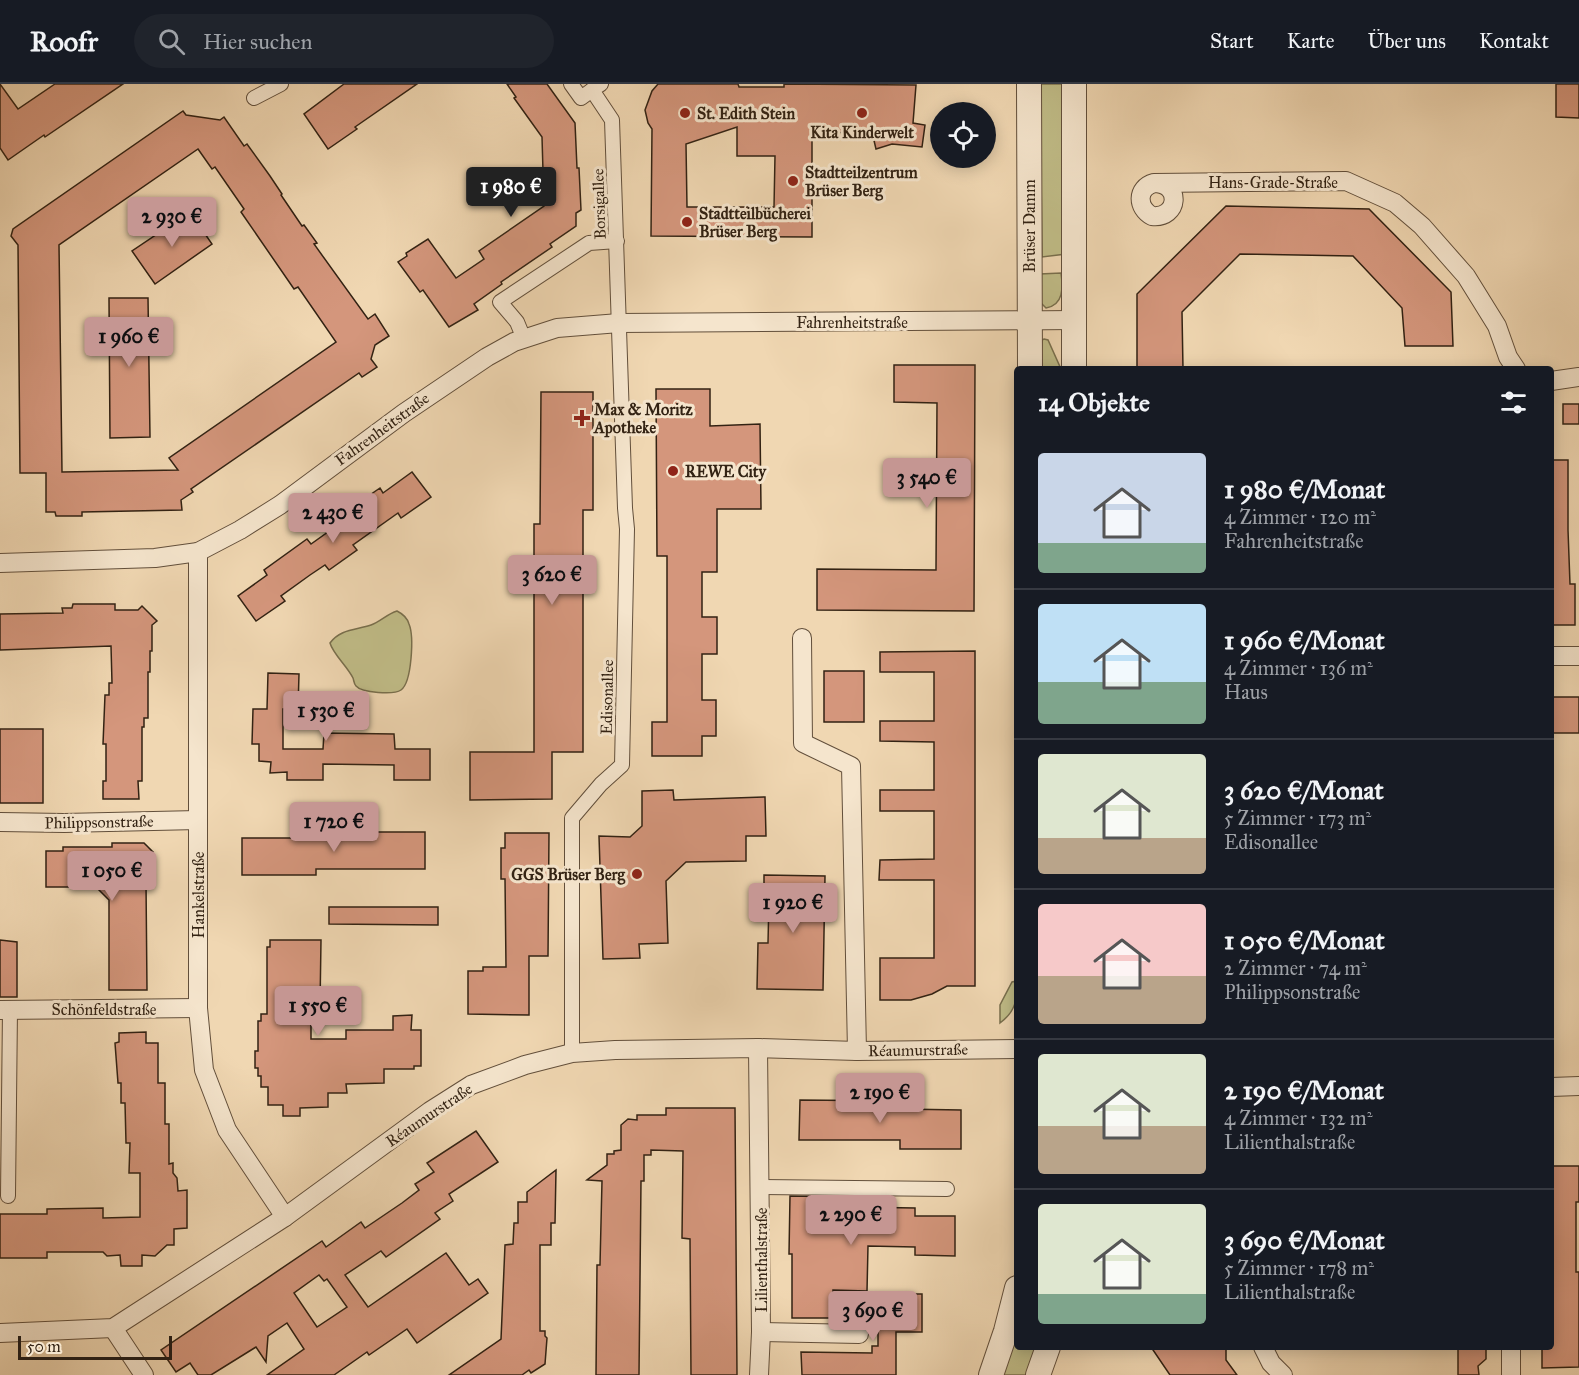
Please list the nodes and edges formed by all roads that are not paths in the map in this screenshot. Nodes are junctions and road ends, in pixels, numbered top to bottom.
1 (280, 84) edge
2 (571, 84) edge
3 (1029, 84) edge
4 (1074, 84) edge
5 (596, 87) edge
6 (254, 98) dead end
7 (1154, 183) dead end
8 (617, 242) junction
9 (1074, 320) junction
10 (1030, 321) junction
11 (619, 322) junction
12 (524, 339) junction
13 (1030, 366) edge
14 (1074, 366) edge
15 (1514, 366) edge
16 (1579, 377) edge
17 (1554, 381) edge
18 (198, 552) junction
19 (0, 563) edge
20 (802, 638) dead end
21 (1554, 656) edge
22 (1579, 656) edge
23 (198, 820) junction
24 (0, 822) edge
25 (198, 1008) junction
26 (5, 1010) edge
27 (758, 1048) junction
28 (1014, 1049) edge
29 (857, 1051) junction
30 (573, 1053) junction
31 (1579, 1086) edge
32 (1554, 1087) edge
33 (761, 1187) junction
34 (947, 1189) dead end
35 (8, 1196) dead end
36 (285, 1217) junction
37 (1014, 1300) edge
38 (113, 1328) junction
39 (761, 1332) junction
40 (0, 1333) edge
41 (859, 1334) dead end
42 (1047, 1350) edge
43 (1264, 1350) edge
44 (1512, 1350) edge
45 (144, 1375) edge
46 (759, 1375) edge
47 (991, 1375) edge
48 (1038, 1375) edge
49 (1282, 1375) edge
50 (1511, 1375) edge

1 - 6 street
2 - 5 street, Borsigallee
3 - 10 street, Brüser Damm
4 - 9 street
5 - 8 street, Borsigallee
7 - 15 street, Hans-Grade-Straße
8 - 11 street, Borsigallee
8 - 12 street
9 - 10 street, Fahrenheitstraße
9 - 14 street
10 - 11 street, Fahrenheitstraße
10 - 13 street, Brüser Damm
11 - 12 street, Fahrenheitstraße
11 - 30 street, Edisonallee
12 - 18 street, Fahrenheitstraße
16 - 17 street
18 - 19 street, Fahrenheitstraße
18 - 23 street, Hankelstraße
20 - 29 street
21 - 22 street
23 - 24 street, Philippsonstraße
23 - 25 street, Hankelstraße
25 - 26 street, Schönfeldstraße
25 - 36 street, Hankelstraße
26 - 35 street, Schönfeldstraße
27 - 29 street, Réaumurstraße
27 - 30 street, Réaumurstraße
27 - 33 street, Lilienthalstraße
28 - 29 street, Réaumurstraße
30 - 36 street, Réaumurstraße
31 - 32 street
33 - 34 street, Lilienthalstraße
33 - 39 street, Lilienthalstraße
36 - 38 street, Réaumurstraße
37 - 47 street
38 - 40 street
38 - 45 street
39 - 41 street, Lilienthalstraße
39 - 46 street, Lilienthalstraße
42 - 48 street
43 - 49 street
44 - 50 street

